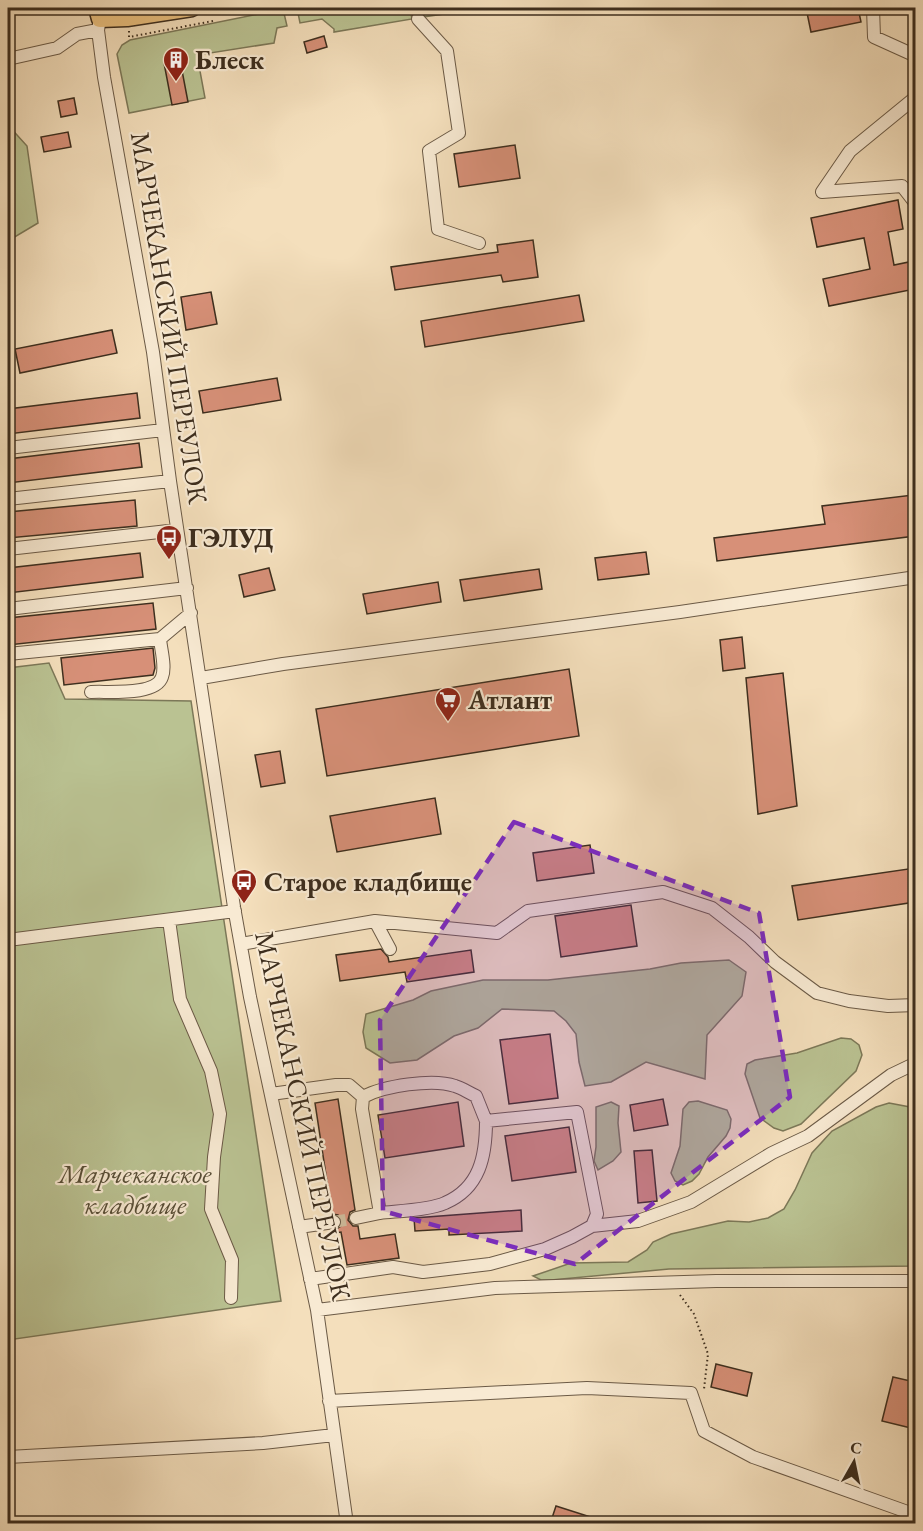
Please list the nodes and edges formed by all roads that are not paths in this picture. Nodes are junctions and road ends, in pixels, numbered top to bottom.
1 (192, 8) edge
2 (873, 8) edge
3 (418, 18) dead end
4 (98, 19) edge
5 (915, 56) edge
6 (8, 59) edge
7 (915, 97) edge
8 (915, 204) edge
9 (479, 243) dead end
10 (163, 430) junction
11 (8, 448) edge
12 (170, 481) junction
13 (8, 499) edge
14 (177, 530) junction
15 (8, 549) edge
16 (915, 577) edge
17 (187, 588) junction
18 (8, 609) edge
19 (190, 613) junction
20 (160, 639) junction
21 (8, 654) edge
22 (201, 678) junction
23 (91, 692) dead end
24 (235, 911) junction
25 (169, 920) junction
26 (375, 921) junction
27 (8, 940) edge
28 (241, 944) junction
29 (390, 949) dead end
30 (915, 1005) edge
31 (915, 1063) edge
32 (271, 1094) junction
33 (363, 1097) junction
34 (486, 1121) junction
35 (380, 1214) junction
36 (357, 1218) tunnel mouth
37 (334, 1222) tunnel mouth
38 (592, 1226) junction
39 (299, 1227) junction
40 (310, 1279) junction
41 (915, 1281) edge
42 (231, 1298) dead end
43 (317, 1310) junction
44 (329, 1401) junction
45 (334, 1435) junction
46 (8, 1457) edge
47 (915, 1515) edge
48 (347, 1524) edge

1 - 4 main road
2 - 5 street
3 - 9 street
4 - 6 street
4 - 10 street, МАРЧЕКАНСКИЙ ПЕРЕУЛОК
7 - 8 street
10 - 11 street
10 - 12 street, МАРЧЕКАНСКИЙ ПЕРЕУЛОК
12 - 13 street
12 - 14 street, МАРЧЕКАНСКИЙ ПЕРЕУЛОК
14 - 15 street
14 - 17 street, МАРЧЕКАНСКИЙ ПЕРЕУЛОК
16 - 22 street
17 - 18 street
17 - 19 street, МАРЧЕКАНСКИЙ ПЕРЕУЛОК
19 - 20 street
19 - 22 street, МАРЧЕКАНСКИЙ ПЕРЕУЛОК
20 - 21 street
20 - 23 street
22 - 24 street, МАРЧЕКАНСКИЙ ПЕРЕУЛОК
24 - 25 street
24 - 28 street, МАРЧЕКАНСКИЙ ПЕРЕУЛОК
25 - 27 street
25 - 42 street
26 - 28 street
26 - 29 street
26 - 30 street
28 - 32 street, МАРЧЕКАНСКИЙ ПЕРЕУЛОК
31 - 38 street
32 - 33 street
32 - 39 street, МАРЧЕКАНСКИЙ ПЕРЕУЛОК
33 - 34 street
33 - 35 street
34 - 35 street
34 - 38 street
35 - 36 street
37 - 39 street
38 - 40 street
39 - 40 street, МАРЧЕКАНСКИЙ ПЕРЕУЛОК
40 - 43 street, МАРЧЕКАНСКИЙ ПЕРЕУЛОК
41 - 43 street
43 - 44 street, МАРЧЕКАНСКИЙ ПЕРЕУЛОК
44 - 45 street, МАРЧЕКАНСКИЙ ПЕРЕУЛОК
44 - 47 street
45 - 46 street
45 - 48 street, МАРЧЕКАНСКИЙ ПЕРЕУЛОК

